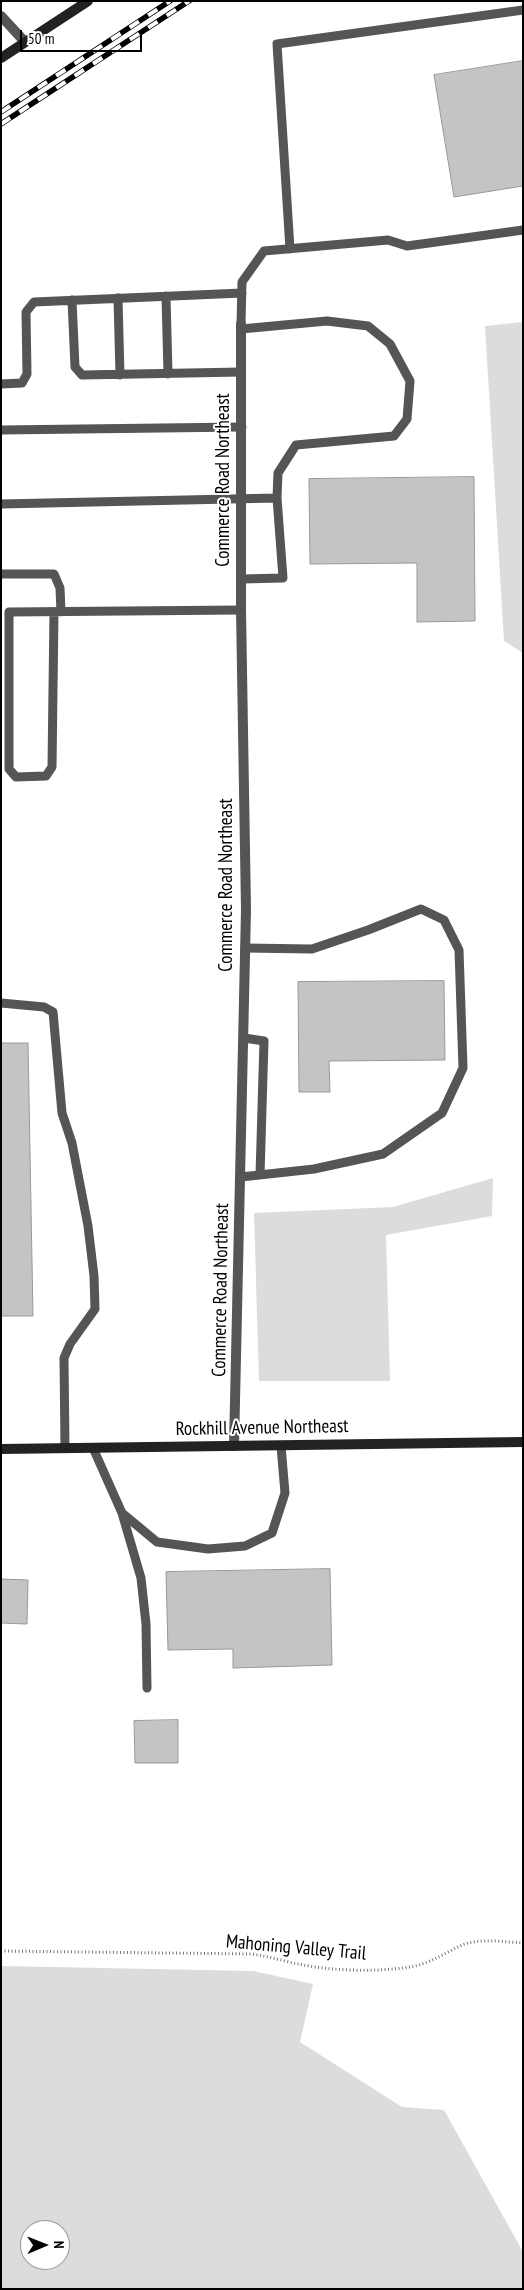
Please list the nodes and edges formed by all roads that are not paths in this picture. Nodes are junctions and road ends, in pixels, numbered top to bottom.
1 (88, 1) edge
2 (523, 10) edge
3 (1, 16) edge
4 (25, 42) junction
5 (1, 58) edge
6 (523, 230) edge
7 (290, 249) junction
8 (242, 293) junction
9 (166, 296) junction
10 (118, 298) junction
11 (72, 300) junction
12 (241, 326) junction
13 (241, 372) junction
14 (168, 374) junction
15 (120, 375) junction
16 (1, 384) edge
17 (242, 427) junction
18 (1, 430) edge
19 (277, 498) junction
20 (242, 499) junction
21 (1, 504) edge
22 (1, 574) edge
23 (242, 579) junction
24 (241, 610) junction
25 (5, 612) edge
26 (58, 612) junction
27 (245, 948) junction
28 (1, 1003) edge
29 (244, 1038) junction
30 (260, 1175) junction
31 (241, 1177) junction
32 (523, 1442) edge
33 (234, 1446) junction
34 (281, 1446) junction
35 (65, 1448) junction
36 (92, 1448) junction
37 (1, 1449) edge
38 (122, 1513) junction
39 (147, 1688) dead end

1 - 4 street
2 - 7 lane
3 - 4 street
4 - 5 street
6 - 7 lane
7 - 8 lane
8 - 9 lane
8 - 12 lane
9 - 10 lane
9 - 14 lane
10 - 11 lane
10 - 15 lane
11 - 15 lane
11 - 16 lane
12 - 13 street, Commerce Road Northeast
12 - 19 lane
13 - 14 lane
13 - 17 street, Commerce Road Northeast
14 - 15 lane
17 - 18 lane
17 - 20 street, Commerce Road Northeast
19 - 20 lane
19 - 23 lane
20 - 21 lane
20 - 23 street, Commerce Road Northeast
22 - 26 lane
23 - 24 street, Commerce Road Northeast
24 - 26 lane
24 - 27 street, Commerce Road Northeast
25 - 26 lane
25 - 26 lane
27 - 29 street, Commerce Road Northeast
27 - 30 lane
28 - 35 lane
29 - 30 lane
29 - 31 street, Commerce Road Northeast
30 - 31 lane
31 - 33 street, Commerce Road Northeast
32 - 34 street, Rockhill Avenue Northeast
33 - 34 street, Rockhill Avenue Northeast
33 - 36 street, Rockhill Avenue Northeast
34 - 38 lane
35 - 36 street, Rockhill Avenue Northeast
35 - 37 street, Rockhill Avenue Northeast
36 - 38 lane
38 - 39 lane

